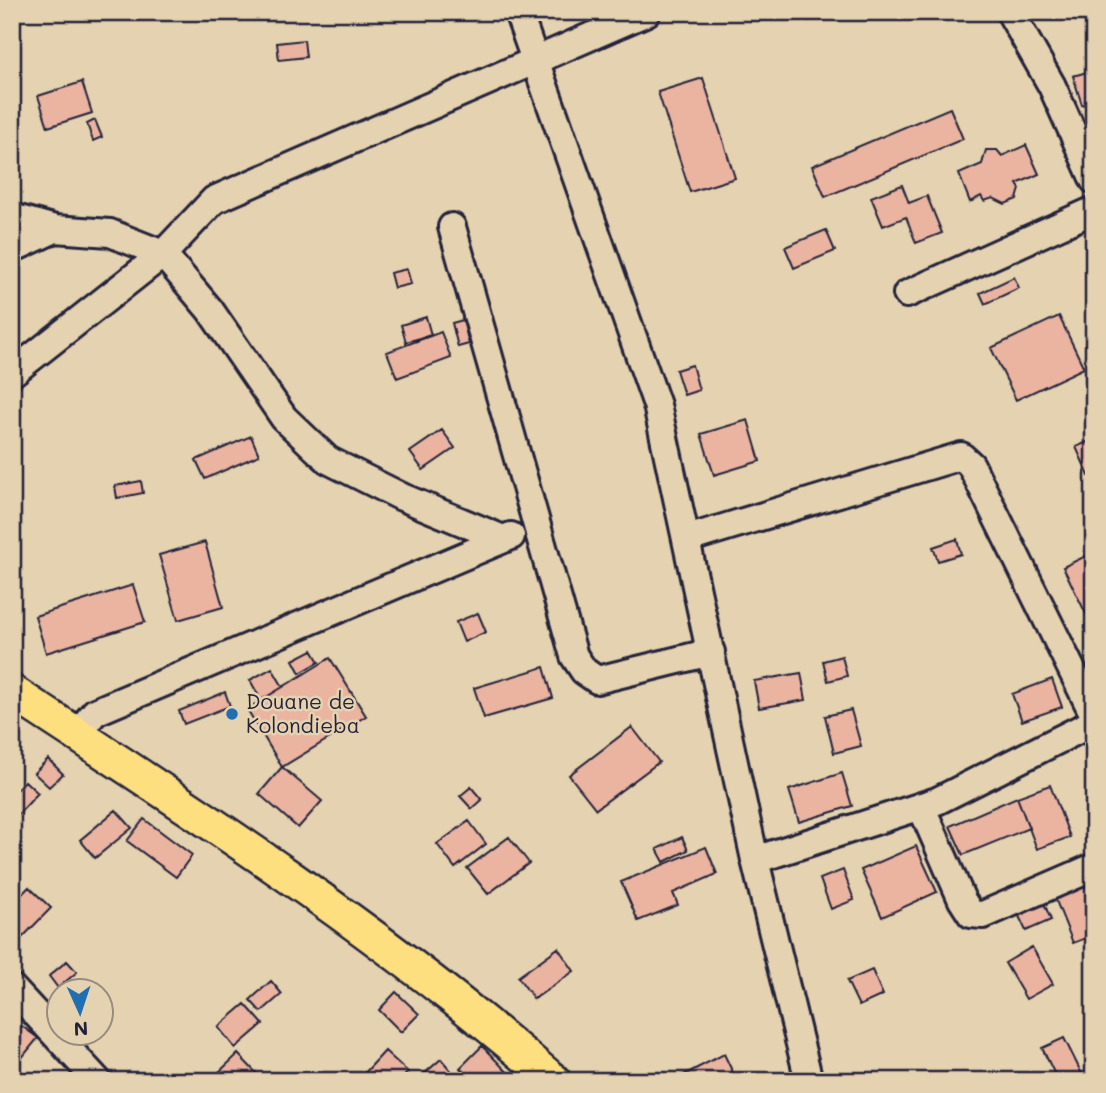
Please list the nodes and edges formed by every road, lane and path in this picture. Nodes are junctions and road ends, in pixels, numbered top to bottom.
1 (518, 12) edge
2 (646, 12) edge
3 (1010, 12) edge
4 (533, 60) junction
5 (1094, 180) edge
6 (1094, 210) edge
7 (12, 217) edge
8 (452, 227) dead end
9 (55, 229) junction
10 (12, 249) edge
11 (163, 254) junction
12 (906, 294) dead end
13 (12, 373) edge
14 (538, 524) junction
15 (503, 539) junction
16 (687, 539) junction
17 (711, 652) junction
18 (12, 692) edge
19 (1094, 715) edge
20 (1094, 722) edge
21 (77, 734) junction
22 (921, 806) junction
23 (755, 860) junction
24 (1094, 867) edge
25 (12, 988) edge
26 (98, 1081) edge
27 (554, 1081) edge
28 (809, 1081) edge

1 - 4 street
2 - 4 street
3 - 5 street
4 - 11 street
4 - 16 street
6 - 12 street
7 - 9 street
8 - 14 street
9 - 10 street
9 - 11 street
11 - 13 street
11 - 15 street
14 - 15 street
14 - 17 street
15 - 21 street
16 - 17 street
16 - 19 street
17 - 23 street
18 - 21 main road
20 - 22 street
21 - 27 main road
22 - 23 street
22 - 24 street
23 - 28 street
25 - 26 street

